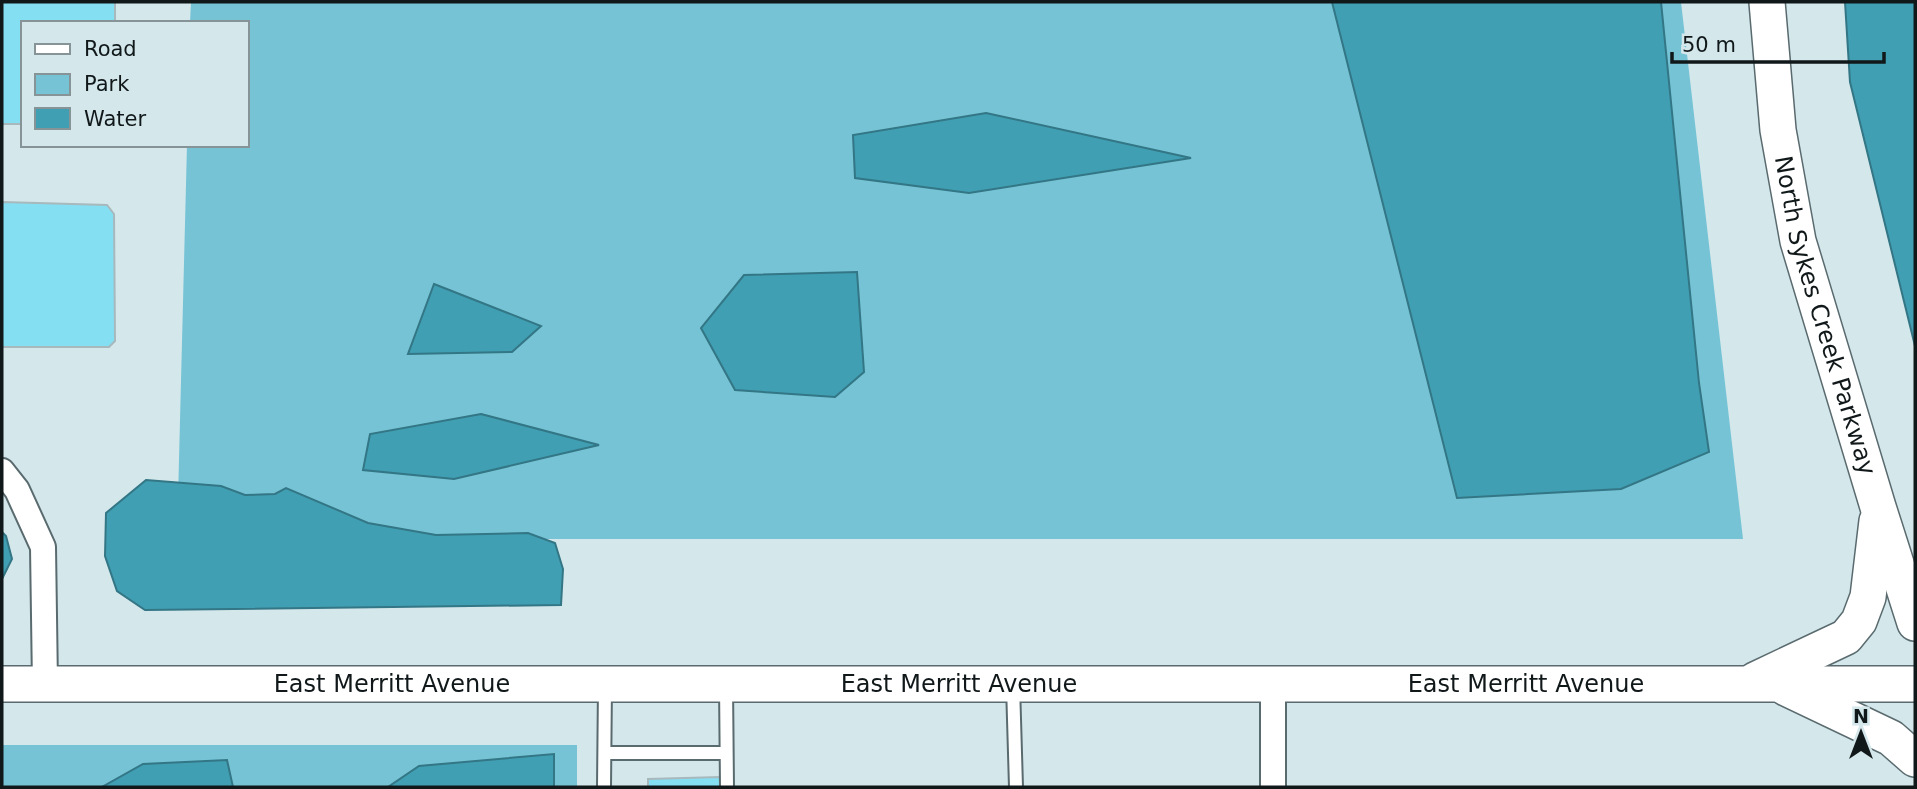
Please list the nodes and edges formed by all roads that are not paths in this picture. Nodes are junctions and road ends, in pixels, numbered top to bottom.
1 (1767, 2) edge
2 (2, 471) edge
3 (1878, 507) junction
4 (1915, 624) edge
5 (2, 684) edge
6 (1762, 684) junction
7 (1915, 684) edge
8 (45, 685) junction
9 (605, 685) junction
10 (726, 685) junction
11 (1013, 685) junction
12 (1273, 685) junction
13 (605, 753) junction
14 (726, 753) junction
15 (1915, 759) edge
16 (604, 787) edge
17 (727, 787) edge
18 (1016, 787) edge
19 (1273, 787) edge

1 - 3 street, North Sykes Creek Parkway
2 - 8 street
3 - 4 street, North Sykes Creek Parkway
3 - 6 street
5 - 8 street, East Merritt Avenue
6 - 7 street, East Merritt Avenue
6 - 12 street, East Merritt Avenue
6 - 15 street
8 - 9 street, East Merritt Avenue
9 - 10 street, East Merritt Avenue
9 - 13 lane
10 - 11 street, East Merritt Avenue
10 - 14 lane
11 - 12 street, East Merritt Avenue
11 - 18 lane
12 - 19 street
13 - 14 lane
13 - 16 lane
14 - 17 lane

